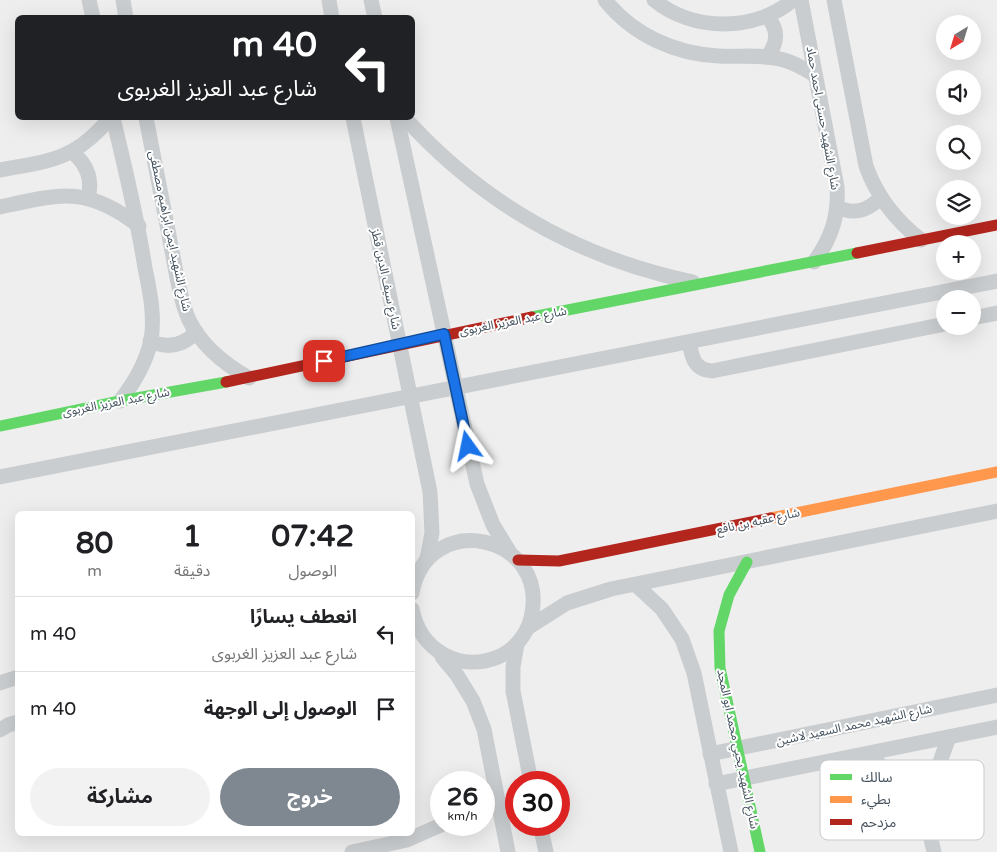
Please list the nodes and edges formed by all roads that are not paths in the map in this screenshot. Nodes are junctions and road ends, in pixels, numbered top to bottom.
1 (89, 0) edge
2 (123, 0) edge
3 (329, 0) edge
4 (371, 0) edge
5 (605, 0) edge
6 (654, 0) edge
7 (793, 0) edge
8 (801, 0) edge
9 (834, 0) edge
10 (92, 15) edge
11 (126, 15) edge
12 (332, 15) edge
13 (374, 15) edge
14 (767, 16) junction
15 (767, 57) junction
16 (815, 75) junction
17 (110, 120) edge
18 (112, 120) edge
19 (146, 120) edge
20 (353, 120) edge
21 (397, 120) edge
22 (407, 120) edge
23 (72, 152) junction
24 (0, 170) edge
25 (880, 197) junction
26 (88, 198) junction
27 (0, 207) edge
28 (837, 207) junction
29 (997, 225) edge
30 (138, 226) junction
31 (921, 240) junction
32 (814, 262) junction
33 (997, 282) edge
34 (701, 284) junction
35 (997, 314) edge
36 (981, 317) edge
37 (936, 326) edge
38 (196, 332) junction
39 (444, 334) junction
40 (150, 341) junction
41 (689, 342) junction
42 (399, 344) junction
43 (249, 378) junction
44 (456, 388) junction
45 (410, 397) junction
46 (120, 401) junction
47 (0, 426) edge
48 (997, 472) edge
49 (0, 477) edge
50 (997, 511) edge
51 (513, 556) junction
52 (427, 559) junction
53 (747, 562) junction
54 (415, 581) edge
55 (636, 584) junction
56 (415, 622) edge
57 (529, 627) junction
58 (419, 640) edge
59 (517, 644) junction
60 (438, 652) junction
61 (15, 678) edge
62 (0, 683) edge
63 (997, 695) edge
64 (15, 723) edge
65 (997, 727) edge
66 (0, 730) edge
67 (948, 737) junction
68 (738, 748) junction
69 (710, 754) junction
70 (868, 754) junction
71 (838, 760) edge
72 (875, 760) edge
73 (940, 760) edge
74 (820, 764) edge
75 (492, 768) junction
76 (490, 771) edge
77 (529, 771) edge
78 (744, 779) junction
79 (716, 784) junction
80 (430, 830) edge
81 (542, 836) edge
82 (352, 852) edge
83 (508, 852) edge
84 (546, 852) edge
85 (731, 852) edge
86 (760, 852) edge

1 - 10 street
2 - 11 street
3 - 12 street
4 - 13 street
5 - 15 street
6 - 14 street
7 - 14 street
8 - 16 street, شارع الشهيد حسنى احمد حماد
9 - 25 street
14 - 15 street
15 - 16 street
16 - 28 street, شارع الشهيد حسنى احمد حماد
17 - 23 street
18 - 30 street
19 - 38 street, شارع الشهيد ايمن ابراهيم مصطفى
20 - 42 street, شارع سيف الدين قطز
21 - 39 street
22 - 34 street
23 - 24 street
23 - 26 street
25 - 28 street
25 - 31 street
26 - 27 street
26 - 30 street
28 - 32 street, شارع الشهيد حسنى احمد حماد
29 - 31 street, شارع عبد العزيز الغربوى
30 - 40 street
31 - 32 street, شارع عبد العزيز الغربوى
32 - 34 street, شارع عبد العزيز الغربوى
33 - 41 street
34 - 39 street, شارع عبد العزيز الغربوى
35 - 36 street
37 - 41 street
38 - 40 street
38 - 43 street, شارع الشهيد ايمن ابراهيم مصطفى
39 - 42 street, شارع عبد العزيز الغربوى
39 - 44 street
40 - 46 street
41 - 44 street
42 - 43 street, شارع عبد العزيز الغربوى
42 - 45 street, شارع سيف الدين قطز
43 - 46 street, شارع عبد العزيز الغربوى
44 - 45 street
44 - 51 street
45 - 49 street
45 - 52 street, شارع سيف الدين قطز
46 - 47 street, شارع عبد العزيز الغربوى
48 - 51 street, شارع عقبه بن نافع
50 - 53 street
51 - 52 street
51 - 57 street
52 - 54 street
53 - 55 street
53 - 68 street, شارع الشهيد يحيي محمد ابو المجد
55 - 57 street
55 - 69 street
56 - 58 street
57 - 59 street
58 - 60 street
59 - 60 street
59 - 77 street
60 - 75 street
61 - 62 street
63 - 68 street, شارع الشهيد محمد السعيد لاشين
64 - 66 street
65 - 67 street
67 - 70 street
67 - 73 street
68 - 69 street, شارع الشهيد محمد السعيد لاشين
68 - 78 street, شارع الشهيد يحيي محمد ابو المجد
69 - 79 street
70 - 71 street
70 - 72 street
74 - 78 street
75 - 76 street
75 - 83 street
78 - 79 street
78 - 86 street, شارع الشهيد يحيي محمد ابو المجد
79 - 85 street
80 - 82 street
81 - 84 street

